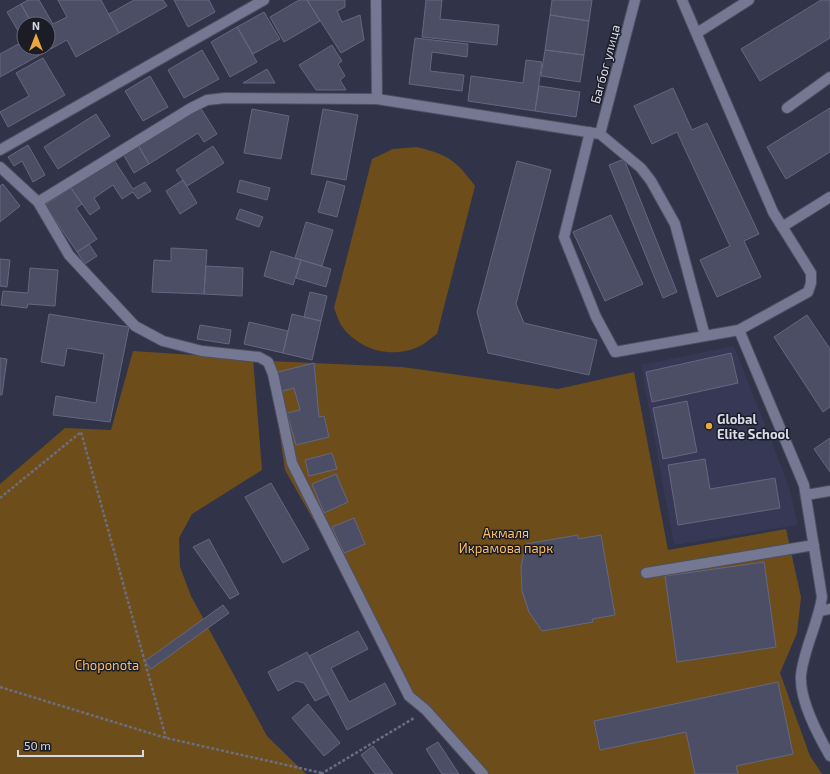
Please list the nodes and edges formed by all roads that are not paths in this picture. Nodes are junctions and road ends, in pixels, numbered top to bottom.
1 (264, 0) edge
2 (376, 0) edge
3 (635, 0) edge
4 (682, 0) edge
5 (749, 0) edge
6 (696, 33) junction
7 (830, 77) edge
8 (377, 99) junction
9 (787, 108) dead end
10 (595, 133) junction
11 (0, 150) edge
12 (0, 166) edge
13 (830, 197) edge
14 (38, 202) junction
15 (782, 227) junction
16 (739, 330) junction
17 (705, 336) junction
18 (830, 491) edge
19 (806, 495) junction
20 (814, 545) junction
21 (646, 573) dead end
22 (825, 610) edge
23 (830, 756) edge
24 (483, 774) edge

1 - 11 street
2 - 8 street
3 - 10 street, Багбог улица
4 - 6 street
5 - 6 street
6 - 15 street
7 - 9 street
8 - 10 street
8 - 14 street
10 - 17 street
10 - 17 street, Багбог улица
12 - 14 street
13 - 15 street
14 - 24 street
15 - 16 street
16 - 17 street
16 - 19 street
18 - 19 street
19 - 20 street
20 - 21 street
20 - 22 street
22 - 23 street

